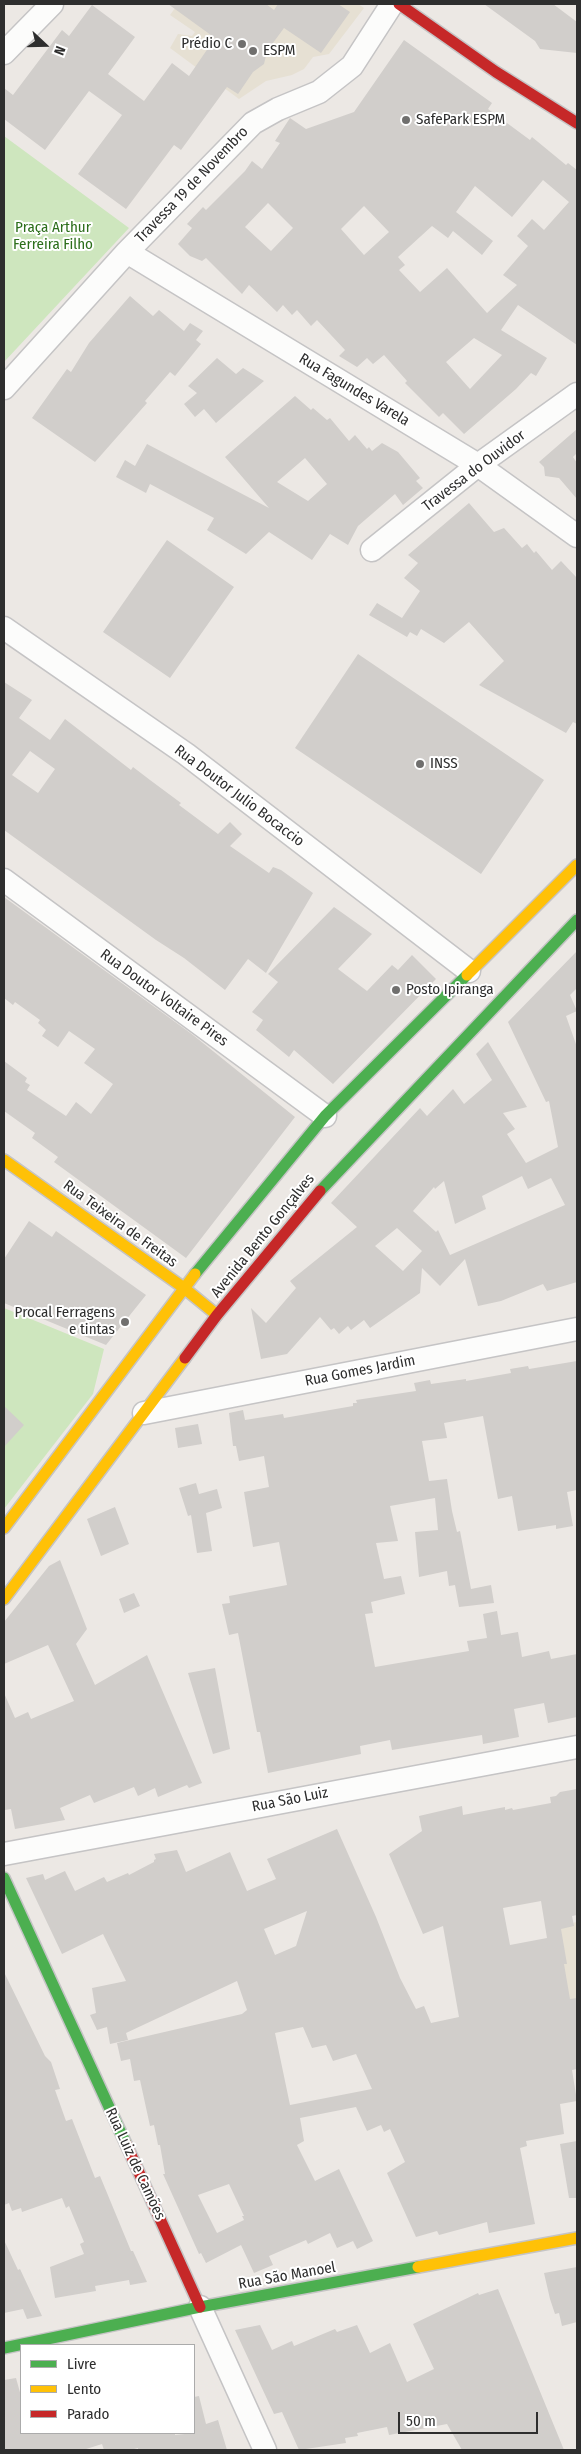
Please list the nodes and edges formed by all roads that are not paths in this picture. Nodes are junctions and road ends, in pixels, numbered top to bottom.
1 (52, 4) edge
2 (392, 4) edge
3 (399, 4) edge
4 (4, 53) edge
5 (577, 123) edge
6 (127, 252) junction
7 (4, 388) edge
8 (577, 394) edge
9 (478, 465) junction
10 (577, 536) edge
11 (372, 550) dead end
12 (4, 628) edge
13 (577, 865) edge
14 (4, 880) edge
15 (577, 920) edge
16 (469, 971) junction
17 (325, 1116) junction
18 (4, 1160) edge
19 (184, 1288) junction
20 (217, 1315) junction
21 (577, 1329) edge
22 (144, 1413) junction
23 (4, 1528) edge
24 (4, 1599) edge
25 (577, 1747) edge
26 (4, 1854) edge
27 (4, 1878) edge
28 (577, 2238) edge
29 (200, 2307) junction
30 (23, 2344) edge
31 (20, 2345) edge
32 (4, 2348) edge
33 (265, 2450) edge

1 - 4 street
2 - 6 street, Travessa 19 de Novembro
3 - 5 main road
6 - 7 street, Travessa 19 de Novembro
6 - 9 street, Rua Fagundes Varela
8 - 9 street, Travessa do Ouvidor
9 - 10 street, Rua Fagundes Varela
9 - 11 street, Travessa do Ouvidor
12 - 16 street, Rua Doutor Julio Bocaccio
13 - 16 main road, Avenida Bento Gonçalves
14 - 17 street, Rua Doutor Voltaire Pires
15 - 20 main road, Avenida Bento Gonçalves
16 - 17 main road, Avenida Bento Gonçalves
17 - 19 main road, Avenida Bento Gonçalves
18 - 19 main road, Rua Teixeira de Freitas
19 - 20 main road, Rua Teixeira de Freitas
19 - 23 main road, Avenida Bento Gonçalves
20 - 22 main road, Avenida Bento Gonçalves
21 - 22 street, Rua Gomes Jardim
22 - 24 main road, Avenida Bento Gonçalves
25 - 26 street, Rua São Luiz
27 - 29 main road, Rua Luiz de Camões
28 - 29 main road, Rua São Manoel
29 - 30 main road, Rua São Manoel
29 - 33 street, Rua Luiz de Camões
31 - 32 main road, Rua São Manoel

